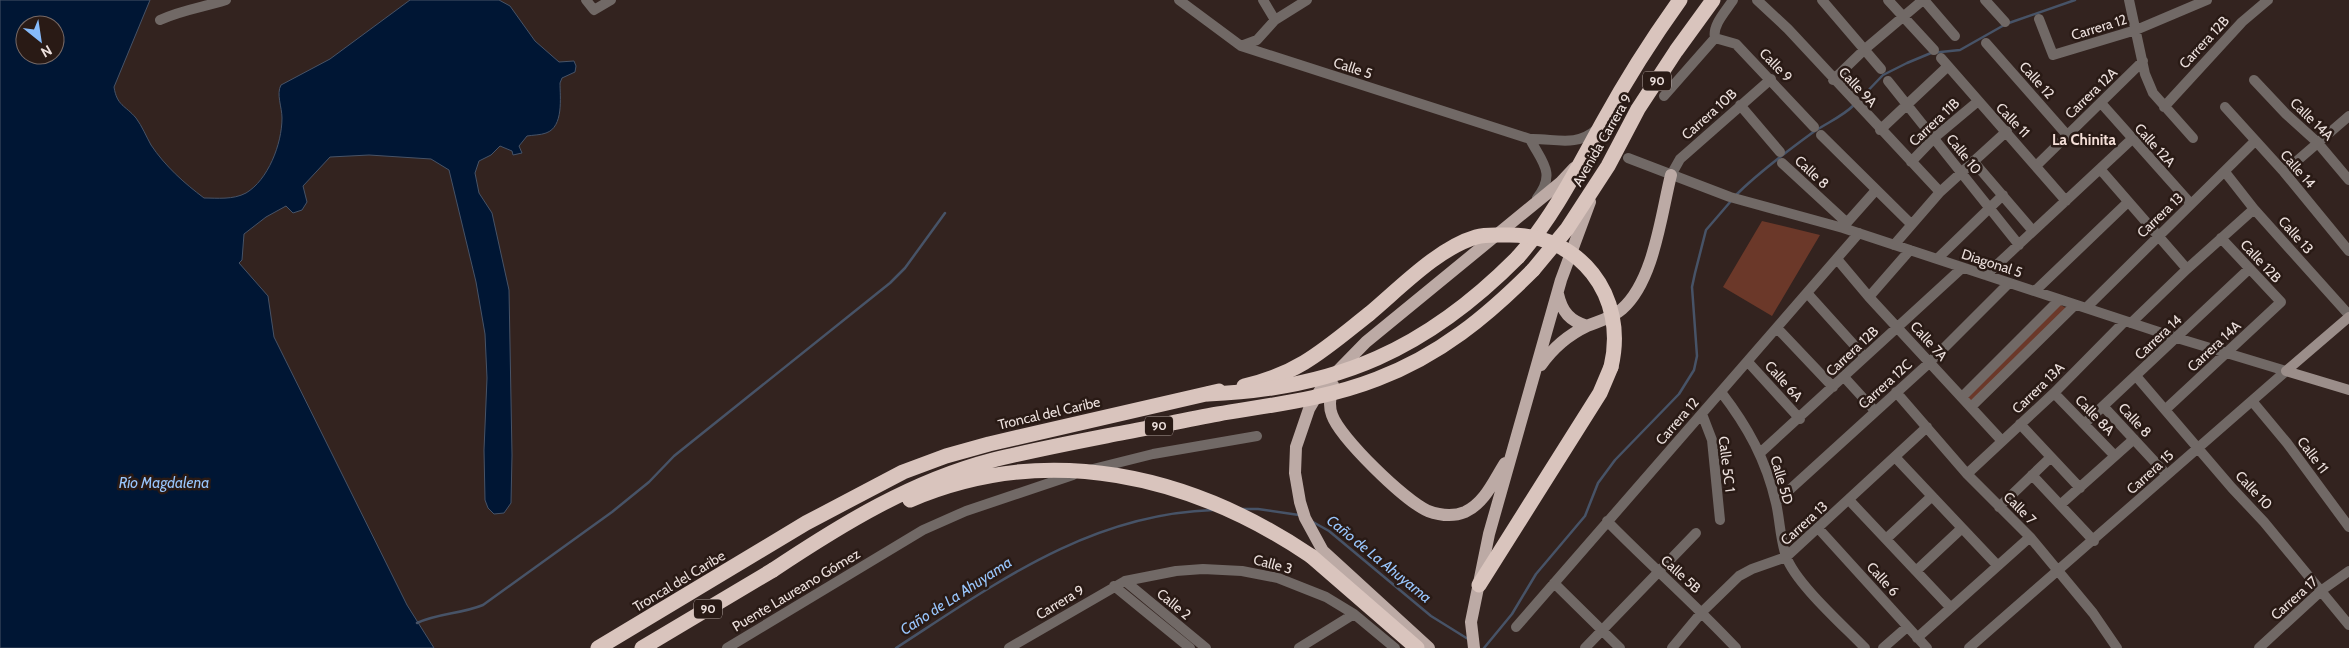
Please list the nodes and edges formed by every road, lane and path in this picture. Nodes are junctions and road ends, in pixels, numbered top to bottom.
1 (226, 0) edge
2 (586, 0) edge
3 (611, 0) edge
4 (1179, 0) edge
5 (1263, 0) edge
6 (1308, 0) edge
7 (1680, 0) edge
8 (1713, 0) edge
9 (1733, 0) edge
10 (1757, 0) edge
11 (1822, 0) edge
12 (1888, 0) edge
13 (1924, 0) edge
14 (1986, 0) edge
15 (2129, 0) edge
16 (2207, 0) edge
17 (2268, 0) edge
18 (1904, 17) junction
19 (2039, 19) dead end
20 (160, 20) dead end
21 (1275, 20) junction
22 (2005, 22) dead end
23 (2136, 30) junction
24 (1714, 35) junction
25 (1955, 36) dead end
26 (1986, 43) dead end
27 (1241, 46) junction
28 (1865, 49) junction
29 (1934, 50) dead end
30 (2143, 61) junction
31 (1881, 69) dead end
32 (1771, 78) junction
33 (1833, 80) junction
34 (2254, 80) dead end
35 (1888, 81) dead end
36 (1664, 96) dead end
37 (1977, 102) junction
38 (1906, 103) junction
39 (2101, 103) junction
40 (1740, 105) junction
41 (2164, 107) junction
42 (2225, 107) dead end
43 (2349, 116) edge
44 (1602, 124) junction
45 (1880, 130) junction
46 (2007, 131) junction
47 (2067, 135) junction
48 (1934, 138) junction
49 (2193, 138) dead end
50 (1530, 139) junction
51 (2132, 139) junction
52 (2254, 142) junction
53 (2317, 142) junction
54 (1780, 152) dead end
55 (1588, 153) junction
56 (1628, 158) dead end
57 (1973, 161) junction
58 (1911, 162) junction
59 (1782, 163) dead end
60 (2037, 165) junction
61 (1608, 166) junction
62 (2100, 169) junction
63 (1961, 171) junction
64 (2225, 172) junction
65 (2284, 172) junction
66 (1671, 175) junction
67 (2348, 176) edge
68 (1876, 190) junction
69 (1940, 192) junction
70 (2003, 195) junction
71 (2066, 201) junction
72 (2128, 202) junction
73 (2190, 204) junction
74 (1531, 207) junction
75 (1989, 208) junction
76 (2254, 209) junction
77 (1911, 224) junction
78 (1844, 225) junction
79 (2033, 231) junction
80 (1859, 234) junction
81 (2158, 236) junction
82 (2220, 238) junction
83 (1894, 245) junction
84 (2019, 245) junction
85 (1910, 250) junction
86 (2349, 251) edge
87 (1518, 257) joint
88 (1837, 258) junction
89 (1937, 259) junction
90 (1962, 268) junction
91 (2187, 269) junction
92 (2249, 269) junction
93 (1986, 275) junction
94 (2009, 283) junction
95 (2035, 291) junction
96 (1558, 294) junction
97 (1808, 294) junction
98 (1869, 297) junction
99 (2059, 300) junction
100 (2281, 302) joint
101 (2080, 306) junction
102 (2349, 316) edge
103 (2128, 322) junction
104 (1587, 326) junction
105 (1777, 328) junction
106 (1898, 328) junction
107 (2177, 338) junction
108 (2226, 354) junction
109 (1864, 356) junction
110 (1748, 362) junction
111 (1929, 363) junction
112 (2286, 371) junction
113 (1336, 373) junction
114 (1536, 373) junction
115 (1844, 376) junction
116 (2136, 376) junction
117 (1833, 387) junction
118 (2349, 390) edge
119 (1721, 392) junction
120 (1896, 392) junction
121 (2054, 393) junction
122 (1208, 394) junction
123 (1962, 397) junction
124 (2252, 401) junction
125 (2103, 406) junction
126 (1971, 407) junction
127 (2166, 409) junction
128 (1875, 411) junction
129 (1702, 414) junction
130 (1800, 418) junction
131 (2020, 424) junction
132 (2084, 424) junction
133 (1927, 426) junction
134 (1253, 437) dead end
135 (2134, 439) junction
136 (2002, 441) junction
137 (1515, 446) junction
138 (2199, 447) junction
139 (1760, 453) junction
140 (2115, 456) junction
141 (1895, 457) junction
142 (2051, 457) junction
143 (1967, 474) junction
144 (2032, 475) junction
145 (2167, 475) junction
146 (2080, 488) junction
147 (1930, 497) junction
148 (1849, 500) junction
149 (1776, 502) junction
150 (2060, 505) junction
151 (1999, 506) junction
152 (1720, 520) dead end
153 (1607, 522) junction
154 (2349, 526) edge
155 (1818, 528) junction
156 (1961, 529) junction
157 (1696, 533) dead end
158 (2030, 537) junction
159 (1886, 539) junction
160 (2094, 541) junction
161 (1786, 557) junction
162 (1997, 565) junction
163 (773, 570) junction
164 (1916, 571) junction
165 (2059, 571) junction
166 (2349, 571) edge
167 (1658, 572) junction
168 (1125, 581) junction
169 (1554, 583) junction
170 (1478, 585) junction
171 (1114, 586) junction
172 (2322, 590) junction
173 (1950, 607) junction
174 (1702, 612) junction
175 (1354, 614) junction
176 (2349, 625) edge
177 (1907, 626) junction
178 (1516, 627) dead end
179 (1602, 631) junction
180 (1917, 638) junction
181 (598, 648) edge
182 (642, 648) edge
183 (727, 648) edge
184 (1010, 648) edge
185 (1190, 648) edge
186 (1206, 648) edge
187 (1299, 648) edge
188 (1395, 648) edge
189 (1417, 648) edge
190 (1429, 648) edge
191 (1474, 648) edge
192 (1586, 648) edge
193 (1620, 648) edge
194 (1672, 648) edge
195 (1736, 648) edge
196 (1865, 648) edge
197 (1883, 648) edge
198 (1927, 648) edge
199 (1969, 648) edge
200 (2117, 648) edge
201 (2259, 648) edge

1 - 20 street
2 - 3 street
4 - 27 street, Calle 5
5 - 21 street
6 - 21 street
7 - 44 highway, Avenida Carrera 9 / 90
8 - 61 highway, Avenida Carrera 9 / 90
9 - 24 street
10 - 33 street, Calle 9A
11 - 28 street
12 - 18 street
13 - 18 street
13 - 25 street
14 - 22 street
15 - 23 street
16 - 23 street, Carrera 12
17 - 41 street, Carrera 12B
18 - 28 street
18 - 29 street
19 - 23 street, Carrera 12
21 - 27 street
23 - 30 street
24 - 32 street, Calle 9
24 - 36 street
26 - 47 street, Calle 12
27 - 50 street, Calle 5
28 - 31 street
28 - 33 street
30 - 39 street, Carrera 12A
30 - 41 street
32 - 40 street, Carrera 10B
32 - 68 street, Calle 9
33 - 45 street, Calle 9A
34 - 53 street, Calle 14A
35 - 38 street, Calle 10
37 - 38 street, Calle 11
37 - 46 street, Calle 11
37 - 48 street, Carrera 11B
38 - 45 street
38 - 48 street, Calle 10
39 - 47 street, Carrera 12A
39 - 51 street, Calle 12A
40 - 54 street, Calle 8
40 - 66 street, Carrera 10B
41 - 49 street
42 - 52 street, Calle 14
43 - 53 street
44 - 50 street, Calle 5
44 - 55 highway, Avenida Carrera 9 / 90
45 - 58 street, Calle 9A
46 - 57 street
46 - 60 street, Calle 11
47 - 60 street, Carrera 12A
48 - 58 street, Carrera 11B
48 - 63 street, Calle 10
50 - 74 street
51 - 62 street
51 - 73 street, Calle 12A
52 - 64 street, Carrera 13
52 - 65 street, Calle 14
53 - 65 street
53 - 67 street, Calle 14A
55 - 74 main road
55 - 87 highway, Avenida Carrera 9 / 90
56 - 66 street, Diagonal 5
57 - 63 street
57 - 70 street
58 - 69 street, Calle 9A
59 - 78 street, Calle 8
60 - 71 street, Calle 11
61 - 96 main road
61 - 163 highway, Avenida Carrera 9 / 90, bridge
62 - 71 street
62 - 72 street
63 - 69 street
63 - 75 street, Calle 10
64 - 73 street, Carrera 13
64 - 76 street, Calle 13
65 - 86 street, Calle 14
66 - 78 street, Diagonal 5
66 - 104 main road
68 - 77 street, Calle 9
68 - 78 street
69 - 77 street
70 - 75 street
70 - 79 street
71 - 79 street
72 - 81 street
72 - 95 street
73 - 81 street, Carrera 13
74 - 113 main road
75 - 84 street, Calle 10
75 - 89 street
76 - 82 street, Carrera 13A
76 - 102 street, Calle 13
77 - 83 street
78 - 80 street, Diagonal 5
79 - 84 street
80 - 83 street, Diagonal 5
80 - 88 street, Carrera 12
81 - 91 street
81 - 101 street, Carrera 13
82 - 91 street, Carrera 13A
82 - 92 street, Calle 12B
83 - 85 street, Diagonal 5
84 - 93 street
85 - 89 street, Diagonal 5
85 - 98 street
87 - 122 highway, Troncal del Caribe / 90, bridge
88 - 97 street, Carrera 12
88 - 98 street, Calle 7A
89 - 90 street, Diagonal 5
90 - 93 street, Diagonal 5
90 - 106 street, Carrera 12B
91 - 103 street, Carrera 13A
92 - 100 street, Calle 12B
92 - 107 street, Carrera 14
93 - 94 street, Diagonal 5
94 - 95 street, Diagonal 5
94 - 111 street, Carrera 12C
95 - 99 street, Diagonal 5
96 - 104 main road
96 - 114 main road
97 - 105 street, Carrera 12
97 - 109 street
98 - 106 street, Calle 7A
99 - 101 street, Diagonal 5
99 - 123 street
100 - 108 street, Carrera 14A
101 - 103 street, Diagonal 5
101 - 126 street, Carrera 13
102 - 112 street, Carrera 15
103 - 107 street, Diagonal 5
103 - 121 street, Carrera 13A
104 - 114 main road
105 - 110 street, Carrera 12
105 - 117 street
106 - 109 street, Carrera 12B
106 - 111 street, Calle 7A
107 - 108 street, Diagonal 5
107 - 116 street, Carrera 14
108 - 112 street, Diagonal 5
108 - 127 street, Carrera 14A
109 - 115 street, Carrera 12B
110 - 119 street, Carrera 12
110 - 130 street, Calle 6A
111 - 120 street, Carrera 12C
111 - 123 street, Calle 7A
112 - 118 street, Diagonal 5
112 - 124 street, Carrera 15
113 - 137 main road
113 - 190 main road
114 - 137 main road
115 - 117 street, Carrera 12B
115 - 128 street
116 - 125 street, Carrera 14
116 - 127 street, Calle 10
117 - 130 street, Carrera 12B
119 - 129 street, Carrera 12
119 - 139 street, Calle 5D
120 - 128 street, Carrera 12C
120 - 133 street, Calle 7
121 - 131 street, Carrera 13A
121 - 132 street, Calle 8A
122 - 170 highway, bridge
122 - 181 highway, Troncal del Caribe / 90
123 - 126 street, Calle 7A
124 - 138 street, Carrera 15
124 - 154 street, Calle 11
125 - 132 street, Carrera 14
125 - 135 street, Calle 8
126 - 136 street, Calle 7A
127 - 138 street, Calle 10
128 - 149 street, Carrera 12C
129 - 152 street, Calle 5C 1
129 - 153 street, Carrera 12
130 - 139 street, Carrera 12B
131 - 136 street, Carrera 13A
131 - 142 street
132 - 140 street, Calle 8A
133 - 141 street, Carrera 13
133 - 143 street, Calle 7
134 - 183 street, Puente Laureano Gómez / 90
135 - 140 street
135 - 145 street, Calle 8
136 - 143 street, Carrera 13A
137 - 170 main road
138 - 145 street, Carrera 15
138 - 172 street, Calle 10
139 - 149 street, Calle 5D
140 - 146 street
141 - 147 street
141 - 148 street, Carrera 13
142 - 144 street
142 - 146 street
143 - 151 street, Calle 7
144 - 150 street
144 - 151 street
145 - 160 street, Carrera 15
146 - 150 street
147 - 156 street
147 - 159 street
148 - 155 street, Carrera 13
148 - 159 street
149 - 161 street, Calle 5D
150 - 160 street
151 - 158 street, Calle 7
153 - 167 street, Calle 5B
153 - 169 street, Carrera 12
155 - 161 street, Carrera 13
155 - 177 street, Calle 6
156 - 162 street
156 - 164 street
157 - 167 street
158 - 162 street
158 - 165 street, Calle 7
159 - 164 street
160 - 165 street, Carrera 15
161 - 174 street, Carrera 13
161 - 196 street, Calle 5D
162 - 173 street
163 - 182 highway, 90
163 - 189 highway, bridge
164 - 173 street
165 - 199 street, Carrera 15
165 - 200 street, Calle 7
166 - 172 street, Carrera 17
167 - 174 street, Calle 5B
167 - 179 street
168 - 171 street, Carrera 9
168 - 175 street, Calle 3
168 - 186 street, Calle 2
169 - 178 street, Carrera 12
169 - 179 street
170 - 191 main road
171 - 184 street, Carrera 9
171 - 185 street, Calle 2
172 - 176 street, Calle 10
172 - 201 street, Carrera 17
173 - 180 street
174 - 194 street, Carrera 13
174 - 195 street, Calle 5B
175 - 187 street
175 - 188 street, Calle 3
177 - 180 street, Calle 6
177 - 197 street
179 - 192 street
179 - 193 street
180 - 198 street, Calle 6

